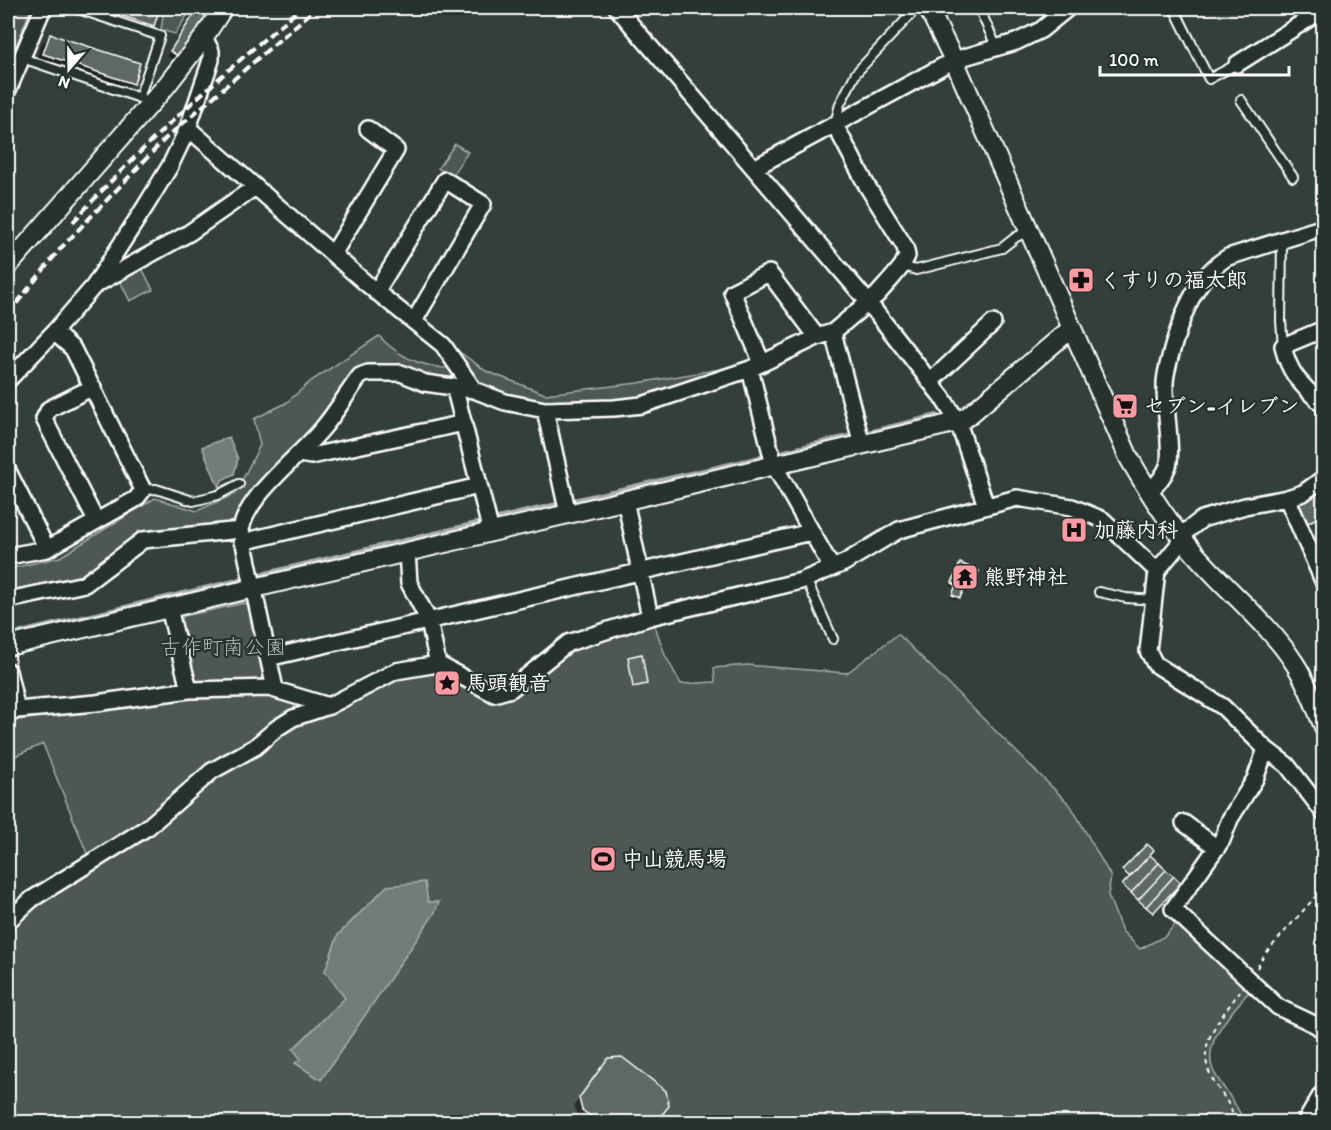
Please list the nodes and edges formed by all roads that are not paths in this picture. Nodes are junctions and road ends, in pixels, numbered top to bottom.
1 (43, 8) edge
2 (75, 8) edge
3 (223, 8) edge
4 (617, 8) edge
5 (917, 8) edge
6 (928, 8) edge
7 (979, 8) edge
8 (1174, 8) edge
9 (1323, 9) edge
10 (1059, 10) edge
11 (204, 37) junction
12 (997, 48) junction
13 (22, 58) junction
14 (954, 60) junction
15 (1238, 64) joint
16 (8, 90) edge
17 (145, 100) junction
18 (1241, 100) dead end
19 (835, 125) junction
20 (188, 129) junction
21 (368, 129) dead end
22 (754, 168) junction
23 (1293, 177) dead end
24 (255, 187) junction
25 (1323, 227) edge
26 (1029, 231) junction
27 (1282, 240) junction
28 (333, 254) junction
29 (8, 266) edge
30 (902, 266) junction
31 (94, 286) junction
32 (376, 292) junction
33 (868, 302) junction
34 (1067, 316) junction
35 (414, 321) junction
36 (993, 323) dead end
37 (1323, 329) edge
38 (54, 332) junction
39 (833, 332) junction
40 (817, 337) junction
41 (1283, 346) junction
42 (756, 366) junction
43 (9, 376) edge
44 (930, 382) junction
45 (454, 386) junction
46 (93, 387) junction
47 (474, 390) junction
48 (1323, 405) edge
49 (545, 411) junction
50 (957, 422) junction
51 (464, 423) junction
52 (862, 445) junction
53 (299, 454) junction
54 (774, 465) junction
55 (8, 471) edge
56 (1323, 478) edge
57 (239, 484) dead end
58 (480, 486) junction
59 (143, 490) junction
60 (1149, 492) junction
61 (1287, 498) junction
62 (625, 500) junction
63 (986, 506) junction
64 (568, 514) junction
65 (96, 521) junction
66 (491, 532) junction
67 (811, 532) junction
68 (241, 536) junction
69 (1182, 539) junction
70 (47, 549) junction
71 (407, 552) junction
72 (8, 556) edge
73 (832, 568) junction
74 (1157, 571) junction
75 (641, 572) junction
76 (806, 579) junction
77 (1323, 582) edge
78 (252, 588) junction
79 (1100, 592) dead end
80 (8, 600) edge
81 (1154, 600) junction
82 (169, 608) junction
83 (650, 617) junction
84 (429, 621) junction
85 (833, 639) dead end
86 (8, 646) edge
87 (268, 658) junction
88 (438, 664) junction
89 (8, 671) edge
90 (275, 689) junction
91 (189, 690) junction
92 (329, 706) junction
93 (12, 712) edge
94 (1323, 727) edge
95 (1266, 749) junction
96 (1323, 813) edge
97 (1184, 822) dead end
98 (1217, 848) junction
99 (8, 921) edge
100 (1323, 1031) edge
101 (1323, 1096) edge
102 (1309, 1122) edge

1 - 13 street
2 - 17 lane
3 - 11 street
4 - 22 street
5 - 19 lane
6 - 14 street
7 - 12 lane
8 - 15 lane
9 - 15 street
10 - 12 street
11 - 17 street
11 - 20 street
12 - 14 street
13 - 16 street
13 - 17 lane
14 - 19 street
14 - 26 street
17 - 29 street
18 - 23 lane
19 - 22 street
19 - 30 street
20 - 24 street
20 - 31 street
21 - 28 street
22 - 33 street
24 - 28 street
24 - 31 street
25 - 27 street
26 - 30 lane
26 - 34 street
27 - 41 lane
27 - 60 street
28 - 32 street
30 - 33 street
31 - 38 street
32 - 35 street
32 - 35 street
33 - 39 street
33 - 44 street
34 - 50 street
34 - 60 street
35 - 47 street
36 - 44 street
37 - 41 street
38 - 43 street
38 - 46 street
39 - 40 street
39 - 52 street
40 - 42 street
40 - 42 street
41 - 48 street
42 - 49 street
42 - 54 street
44 - 50 street
45 - 47 street
45 - 51 street
45 - 53 street
46 - 59 street
46 - 65 street
47 - 49 street
49 - 64 street
50 - 52 street
50 - 63 street
51 - 53 street
51 - 58 street
52 - 54 street
53 - 68 street
54 - 62 street
54 - 67 street
55 - 70 street
56 - 61 street
57 - 59 lane
58 - 66 street
58 - 68 street
59 - 65 street
60 - 69 street
61 - 69 street
61 - 77 street
62 - 64 street
62 - 75 street
63 - 73 street
63 - 74 street
64 - 66 street
65 - 70 street
66 - 71 street
67 - 73 street
67 - 75 street
68 - 78 street
68 - 80 street
69 - 74 street
69 - 94 street
70 - 72 street
71 - 78 street
71 - 84 street
73 - 76 street
74 - 81 street
75 - 83 street
75 - 84 street
76 - 83 street
76 - 85 lane
78 - 82 street
78 - 87 street
79 - 81 lane
81 - 95 street
82 - 86 street
82 - 91 street
83 - 88 street
84 - 87 street
84 - 88 street
87 - 90 street
88 - 92 street
89 - 93 street
90 - 91 street
90 - 92 street
91 - 93 street
92 - 99 street
95 - 96 street
95 - 98 street
97 - 98 street
98 - 100 street
101 - 102 main road

